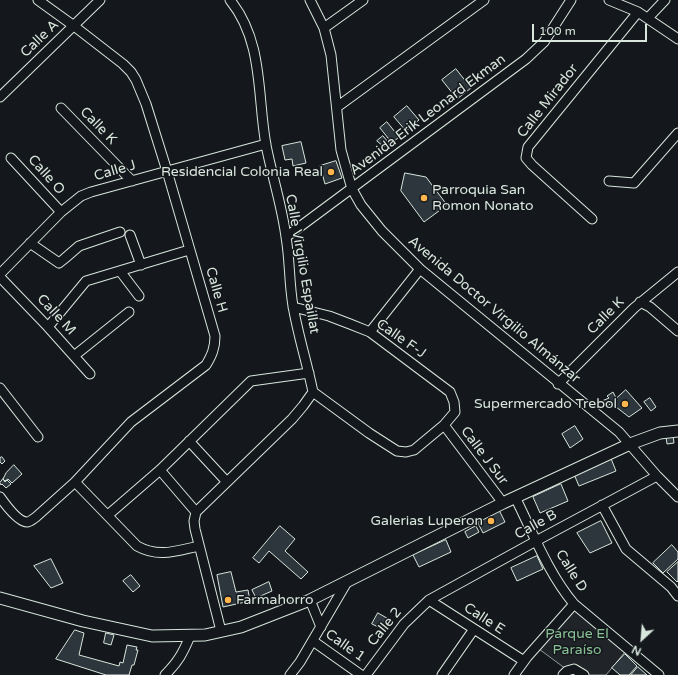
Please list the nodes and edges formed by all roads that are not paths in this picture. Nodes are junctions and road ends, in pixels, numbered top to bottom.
1 (38, 0) edge
2 (100, 0) edge
3 (243, 0) edge
4 (310, 0) edge
5 (363, 0) edge
6 (484, 0) edge
7 (571, 0) edge
8 (608, 0) edge
9 (664, 0) edge
10 (233, 3) edge
11 (638, 12) junction
12 (648, 18) junction
13 (74, 26) junction
14 (324, 28) junction
15 (678, 39) edge
16 (0, 97) edge
17 (61, 108) dead end
18 (337, 108) junction
19 (678, 133) edge
20 (266, 144) junction
21 (11, 158) dead end
22 (167, 171) junction
23 (132, 181) junction
24 (609, 181) dead end
25 (352, 189) junction
26 (61, 212) junction
27 (592, 219) dead end
28 (120, 232) dead end
29 (130, 235) dead end
30 (286, 237) junction
31 (30, 243) junction
32 (189, 250) junction
33 (141, 265) junction
34 (420, 269) junction
35 (120, 271) junction
36 (678, 272) edge
37 (0, 276) edge
38 (139, 296) dead end
39 (640, 302) junction
40 (293, 307) junction
41 (129, 312) dead end
42 (48, 327) junction
43 (370, 332) junction
44 (678, 332) edge
45 (74, 356) junction
46 (309, 373) junction
47 (90, 374) dead end
48 (558, 384) junction
49 (0, 388) edge
50 (312, 392) junction
51 (444, 425) junction
52 (678, 431) edge
53 (38, 437) dead end
54 (189, 441) junction
55 (630, 444) junction
56 (160, 470) junction
57 (657, 476) junction
58 (226, 481) junction
59 (75, 482) junction
60 (0, 497) edge
61 (515, 497) junction
62 (678, 497) edge
63 (503, 503) junction
64 (602, 505) junction
65 (196, 512) junction
66 (108, 516) junction
67 (536, 541) junction
68 (199, 546) junction
69 (347, 582) junction
70 (678, 596) edge
71 (0, 598) edge
72 (310, 600) junction
73 (429, 600) junction
74 (574, 604) junction
75 (321, 627) junction
76 (474, 629) junction
77 (221, 631) junction
78 (190, 636) junction
79 (313, 641) junction
80 (524, 661) junction
81 (165, 675) edge
82 (290, 675) edge
83 (361, 675) edge
84 (366, 675) edge
85 (442, 675) edge
86 (514, 675) edge
87 (563, 675) edge
88 (584, 675) edge
89 (659, 675) edge

1 - 13 street, Calle H
2 - 13 street, Calle A
3 - 10 street
4 - 14 street, Avenida Doctor Virgilio Almánzar
5 - 14 street
6 - 18 street
7 - 25 street, Avenida Erik Leonard Ekman
8 - 11 street
9 - 12 street
10 - 20 street, Calle Virgilio Espaillat
11 - 12 street
11 - 27 street, Calle Mirador
12 - 15 street
13 - 16 street, Calle A
13 - 22 street, Calle H
14 - 18 street, Avenida Doctor Virgilio Almánzar
17 - 23 street, Calle K
18 - 25 street, Avenida Doctor Virgilio Almánzar
19 - 24 street
20 - 22 street, Calle J
20 - 30 street, Calle Virgilio Espaillat
21 - 26 street, Calle O
22 - 23 street, Calle J
22 - 32 street, Calle H
23 - 26 street, Calle J
25 - 30 street, Avenida Erik Leonard Ekman
25 - 34 street, Avenida Doctor Virgilio Almánzar
26 - 31 street, Calle J
28 - 31 street
29 - 33 street
30 - 40 street, Calle Virgilio Espaillat
31 - 37 street, Calle J
32 - 33 street
32 - 59 street, Calle H
33 - 35 street
34 - 43 street
34 - 48 street, Avenida Doctor Virgilio Almánzar
35 - 38 street
35 - 42 street
36 - 39 street, Calle K
37 - 42 street, Calle M
39 - 44 street
39 - 48 street, Calle K
40 - 43 street, Calle F-J
40 - 46 street, Calle Virgilio Espaillat
41 - 45 street
42 - 45 street, Calle M
43 - 51 street, Calle F-J
45 - 47 street, Calle M
46 - 50 street, Calle Virgilio Espaillat
46 - 54 street
48 - 55 street, Avenida Doctor Virgilio Almánzar
49 - 53 street
50 - 51 street
50 - 58 street
51 - 63 street, Calle J Sur
52 - 55 main road
54 - 56 street
54 - 58 street
55 - 57 street
55 - 61 main road
56 - 65 street
56 - 66 street
57 - 62 street
57 - 64 street, Calle B
58 - 65 street
59 - 60 street, Calle H
59 - 66 street
61 - 63 main road
61 - 67 street, Calle D
63 - 69 main road
64 - 67 street, Calle B
64 - 70 street
65 - 68 street
66 - 68 street
67 - 73 street, Calle B
67 - 74 street, Calle D
68 - 77 street
69 - 72 main road
69 - 75 street
71 - 78 main road
72 - 75 street
72 - 77 main road
73 - 76 street, Calle E
73 - 84 street, Calle 2
74 - 80 street
74 - 89 street, Calle D
75 - 79 street
76 - 80 street, Calle E
76 - 85 street
77 - 78 main road
78 - 81 street
79 - 82 street
79 - 83 street, Calle 1
80 - 86 street
87 - 88 street

